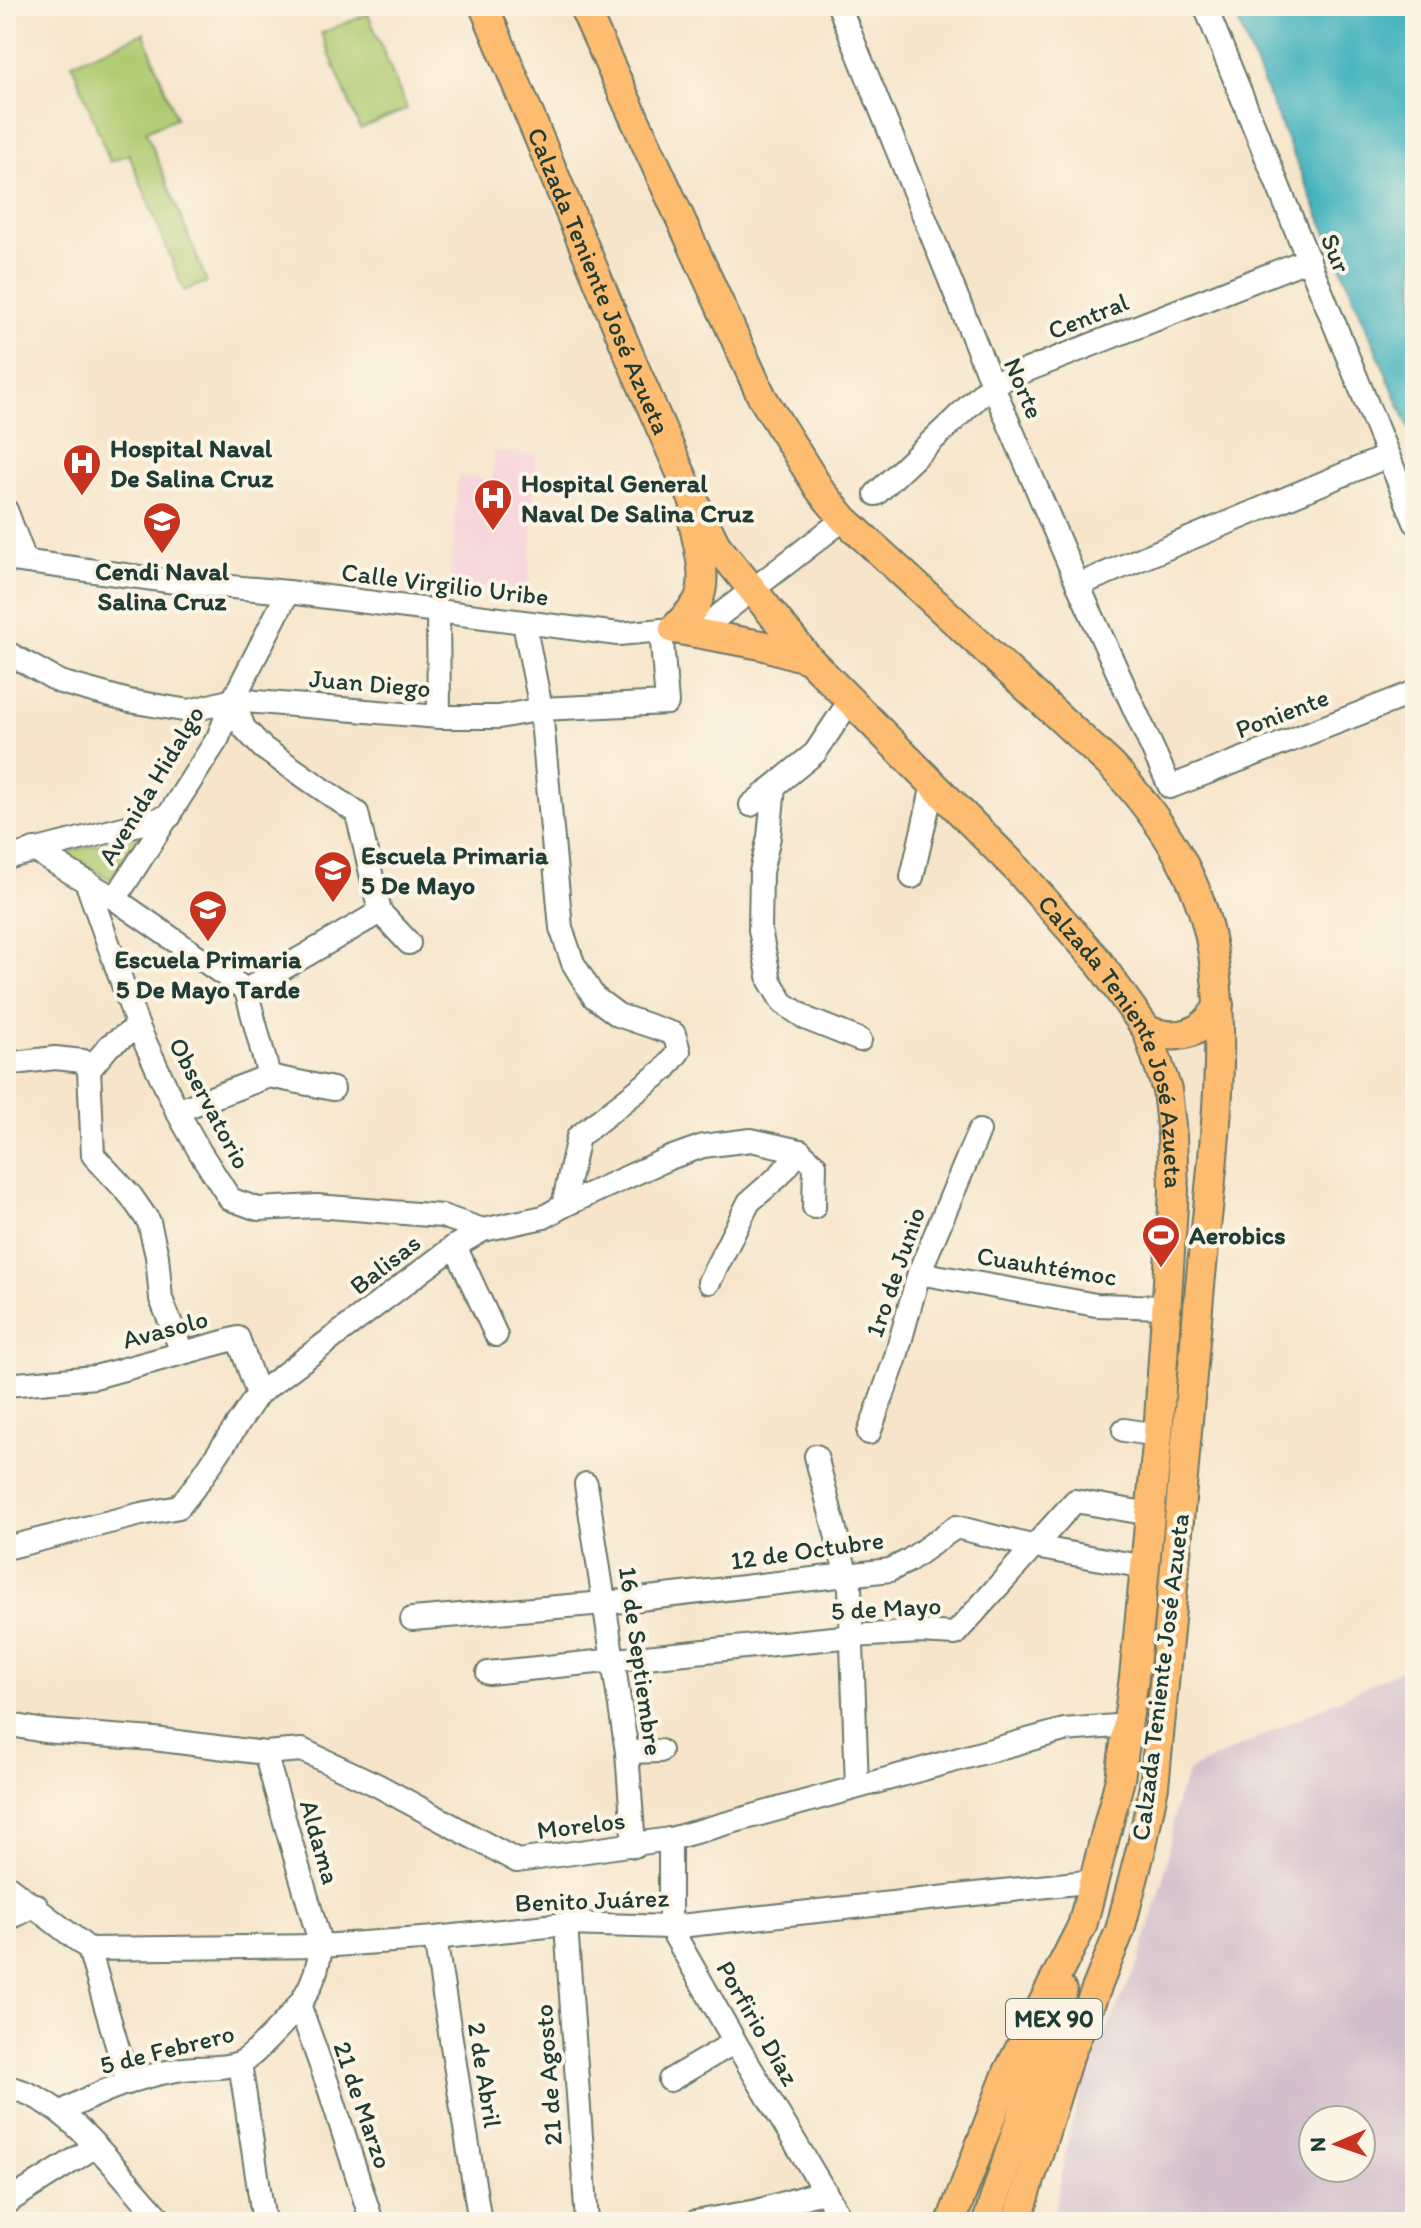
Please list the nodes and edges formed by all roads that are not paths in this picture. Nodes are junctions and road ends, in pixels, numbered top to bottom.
1 (583, 6) edge
2 (839, 6) edge
3 (1205, 6) edge
4 (486, 7) edge
5 (1309, 259) junction
6 (992, 384) junction
7 (1388, 456) junction
8 (687, 487) junction
9 (876, 494) dead end
10 (6, 510) edge
11 (844, 519) junction
12 (1415, 522) edge
13 (16, 559) edge
14 (1078, 585) junction
15 (753, 591) junction
16 (288, 592) junction
17 (438, 613) junction
18 (524, 623) junction
19 (668, 629) junction
20 (6, 652) edge
21 (809, 659) junction
22 (1415, 692) edge
23 (233, 700) junction
24 (849, 702) junction
25 (541, 709) junction
26 (439, 717) junction
27 (933, 785) junction
28 (774, 787) junction
29 (1170, 787) joint
30 (751, 805) dead end
31 (170, 816) junction
32 (34, 850) junction
33 (6, 858) edge
34 (912, 877) dead end
35 (86, 881) junction
36 (115, 899) junction
37 (380, 912) junction
38 (409, 943) dead end
39 (246, 990) junction
40 (1219, 1005) junction
41 (138, 1027) junction
42 (1147, 1030) junction
43 (860, 1040) dead end
44 (6, 1064) edge
45 (89, 1070) junction
46 (269, 1076) junction
47 (333, 1089) dead end
48 (177, 1111) junction
49 (979, 1131) dead end
50 (800, 1151) junction
51 (563, 1206) junction
52 (814, 1207) dead end
53 (483, 1230) junction
54 (455, 1246) junction
55 (919, 1273) junction
56 (709, 1282) dead end
57 (1166, 1307) junction
58 (496, 1335) dead end
59 (182, 1352) junction
60 (6, 1385) edge
61 (258, 1394) junction
62 (1124, 1430) dead end
63 (869, 1433) dead end
64 (1158, 1435) junction
65 (816, 1456) dead end
66 (586, 1484) dead end
67 (1150, 1514) junction
68 (1035, 1547) junction
69 (6, 1548) edge
70 (1145, 1567) junction
71 (847, 1577) junction
72 (605, 1603) junction
73 (412, 1619) dead end
74 (853, 1636) junction
75 (613, 1660) junction
76 (488, 1673) dead end
77 (6, 1724) edge
78 (1129, 1725) junction
79 (660, 1751) dead end
80 (627, 1752) junction
81 (265, 1753) junction
82 (1120, 1779) junction
83 (857, 1786) junction
84 (1154, 1786) junction
85 (670, 1839) junction
86 (634, 1846) junction
87 (1095, 1881) junction
88 (6, 1885) edge
89 (36, 1905) junction
90 (6, 1920) edge
91 (566, 1924) junction
92 (1082, 1926) junction
93 (670, 1927) junction
94 (435, 1938) junction
95 (321, 1946) junction
96 (89, 1949) junction
97 (300, 2007) junction
98 (735, 2042) junction
99 (1067, 2061) junction
100 (240, 2063) junction
101 (670, 2080) dead end
102 (128, 2083) junction
103 (6, 2087) edge
104 (62, 2112) junction
105 (96, 2146) junction
106 (825, 2191) junction
107 (6, 2203) edge
108 (160, 2221) edge
109 (264, 2222) edge
110 (372, 2222) edge
111 (480, 2222) edge
112 (587, 2222) edge
113 (695, 2222) edge
114 (843, 2222) edge
115 (951, 2222) edge
116 (987, 2222) edge
117 (1017, 2222) edge
118 (1036, 2222) edge

1 - 11 main road, Calzada Teniente José Azueta
2 - 6 street, Norte
3 - 5 street, Sur
4 - 8 main road, Calzada Teniente José Azueta
5 - 6 street, Central
5 - 7 street, Sur
6 - 9 street, Central
6 - 14 street, Norte
7 - 12 street, Sur
7 - 14 street
8 - 15 main road, Calzada Teniente José Azueta
8 - 19 main road
10 - 13 street
11 - 15 street, Calle Virgilio Uribe
11 - 40 main road, Calzada Teniente José Azueta
13 - 16 street, Calle Virgilio Uribe
14 - 29 street, Norte
15 - 19 street, Calle Virgilio Uribe
15 - 21 main road, Calzada Teniente José Azueta
16 - 17 street, Calle Virgilio Uribe
16 - 23 street, Avenida Hidalgo
17 - 18 street, Calle Virgilio Uribe
17 - 26 street
18 - 19 street, Calle Virgilio Uribe
18 - 25 street
19 - 21 main road
19 - 25 street, Juan Diego
20 - 23 street, Juan Diego
21 - 24 main road, Calzada Teniente José Azueta
22 - 29 street, Poniente
23 - 26 street, Juan Diego
23 - 31 street, Avenida Hidalgo
23 - 37 street, Avenida Hidalgo
24 - 27 main road, Calzada Teniente José Azueta
24 - 28 street
25 - 26 street, Juan Diego
25 - 51 street
27 - 34 street
27 - 42 main road, Calzada Teniente José Azueta
28 - 30 street
28 - 43 street
31 - 32 street
31 - 36 street, Avenida Hidalgo
32 - 33 street
32 - 35 street, Avenida Hidalgo
35 - 36 street, Avenida Hidalgo
35 - 41 street, Observatorio
36 - 39 street, Avenida Hidalgo
37 - 38 street
37 - 39 street
39 - 46 street
40 - 42 main road
40 - 84 main road, Calzada Teniente José Azueta
41 - 45 street
41 - 48 street, Observatorio
42 - 57 main road, Calzada Teniente José Azueta
44 - 45 street
45 - 59 street
46 - 47 street
46 - 48 street
48 - 53 street, Observatorio
49 - 55 street, 1ro de Junio
50 - 51 street, Balisas
50 - 52 street
50 - 56 street
51 - 53 street, Balisas
53 - 54 street, Balisas
54 - 58 street
54 - 61 street, Balisas
55 - 57 street, Cuauhtémoc
55 - 63 street, 1ro de Junio
57 - 64 main road, Calzada Teniente José Azueta
59 - 60 street, Avasolo
59 - 61 street, Avasolo
61 - 69 street, Balisas
62 - 64 street
64 - 67 main road, Calzada Teniente José Azueta
65 - 71 street
66 - 72 street, 16 de Septiembre
67 - 68 street, 5 de Mayo
67 - 70 main road, Calzada Teniente José Azueta
68 - 70 street, 12 de Octubre
68 - 71 street, 12 de Octubre
68 - 74 street, 5 de Mayo
70 - 78 main road, Calzada Teniente José Azueta
71 - 72 street, 12 de Octubre
71 - 74 street
72 - 73 street, 12 de Octubre
72 - 75 street, 16 de Septiembre
74 - 75 street, 5 de Mayo
74 - 83 street
75 - 76 street, 5 de Mayo
75 - 80 street, 16 de Septiembre
77 - 81 street, Morelos
78 - 82 main road, Calzada Teniente José Azueta
78 - 83 street, Morelos
79 - 80 street
80 - 86 street, 16 de Septiembre
81 - 86 street, Morelos
81 - 95 street, Aldama
82 - 84 main road
82 - 87 main road, Calzada Teniente José Azueta
83 - 85 street, Morelos
84 - 99 main road, Calzada Teniente José Azueta
85 - 86 street, Morelos
85 - 93 street, Porfirio Díaz
87 - 92 main road, Calzada Teniente José Azueta
87 - 93 street, Benito Juárez
88 - 89 street
89 - 90 street
89 - 96 street
91 - 93 street, Benito Juárez
91 - 94 street, Benito Juárez
91 - 112 street, 21 de Agosto
92 - 115 main road, Calzada Teniente José Azueta
92 - 116 main road, MEX 90
93 - 98 street, Porfirio Díaz
94 - 95 street, Benito Juárez
94 - 111 street, 2 de Abril
95 - 96 street, Benito Juárez
95 - 97 street, 5 de Febrero
96 - 102 street
97 - 100 street, 5 de Febrero
97 - 110 street, 21 de Marzo
98 - 101 street
98 - 106 street, Porfirio Díaz
99 - 117 main road, MEX 90
99 - 118 main road
100 - 102 street, 5 de Febrero
100 - 109 street
102 - 104 street, 5 de Febrero
103 - 104 street
104 - 105 street
105 - 107 street
105 - 108 street
106 - 113 street
106 - 114 street, Porfirio Díaz

